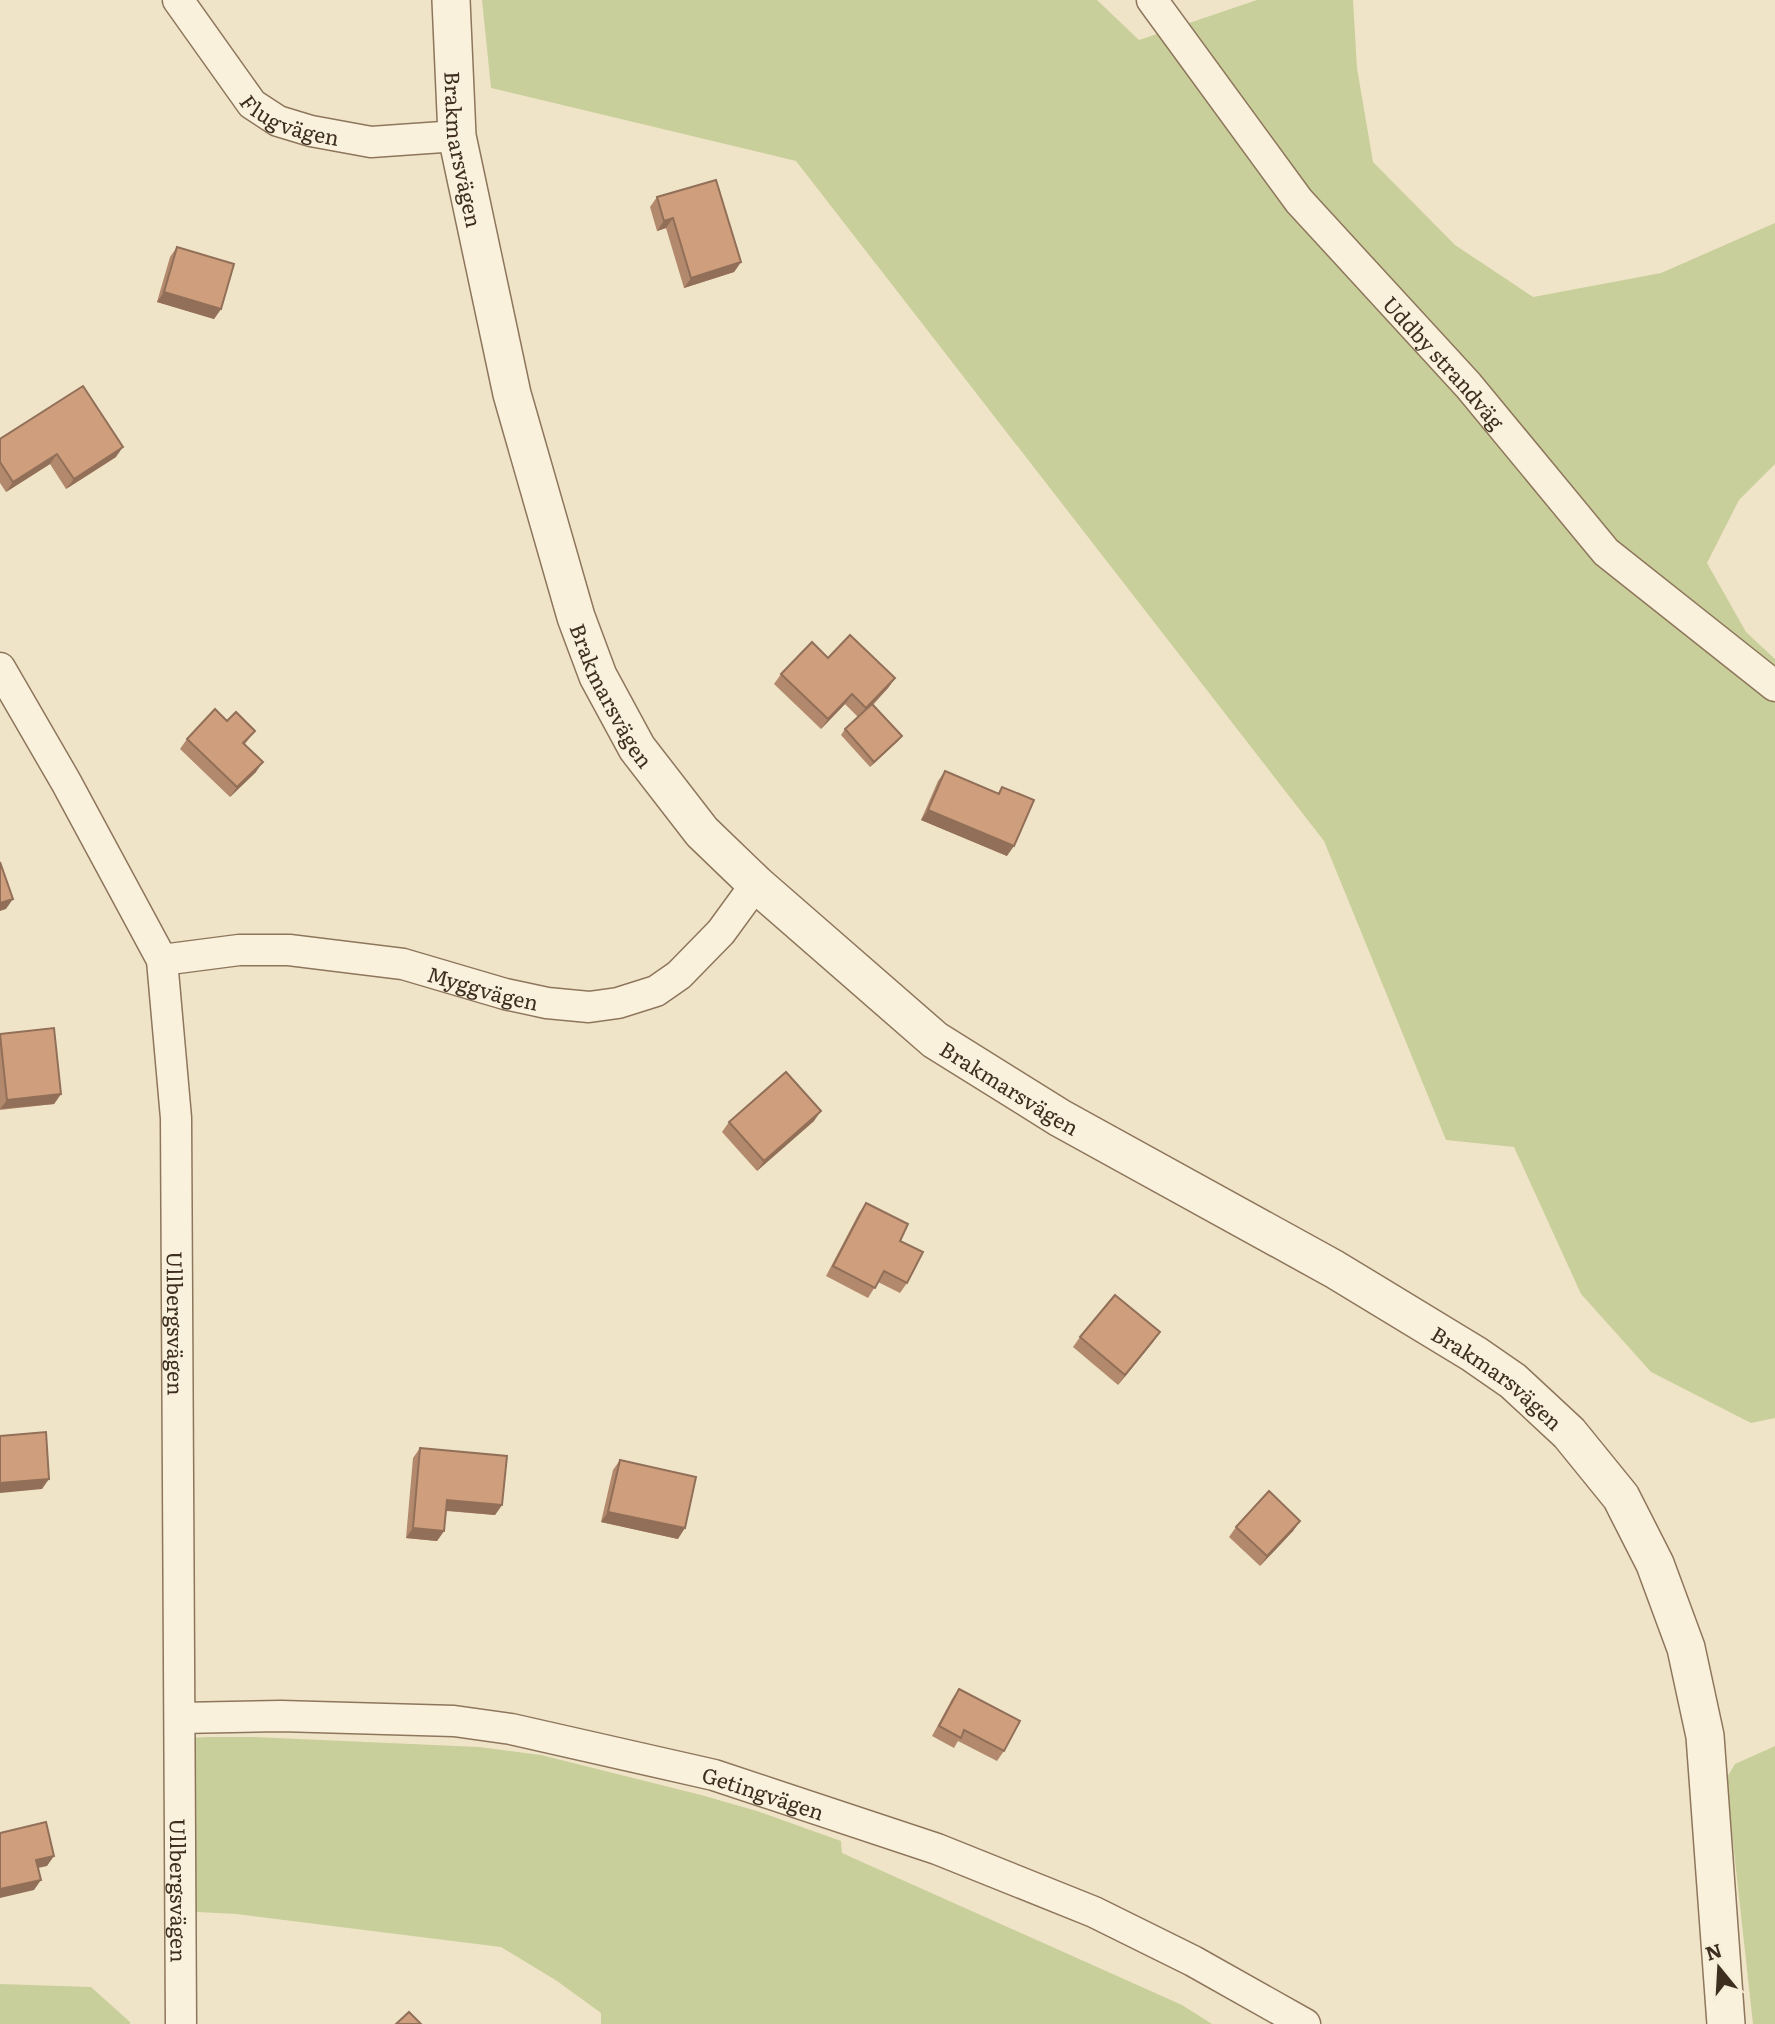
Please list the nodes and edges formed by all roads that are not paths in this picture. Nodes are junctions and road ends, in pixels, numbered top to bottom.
1 (178, 0) edge
2 (451, 0) edge
3 (1152, 0) edge
4 (457, 136) junction
5 (0, 668) edge
6 (1775, 686) edge
7 (756, 884) junction
8 (162, 960) junction
9 (180, 1718) junction
10 (181, 2024) edge
11 (1305, 2024) edge
12 (1726, 2024) edge

1 - 4 street, Flugvägen
2 - 4 street, Brakmarsvägen
3 - 6 street, Uddby strandväg
4 - 7 street, Brakmarsvägen
5 - 8 street, Ullbergsvägen
7 - 8 street, Myggvägen
7 - 12 street, Brakmarsvägen
8 - 9 street, Ullbergsvägen
9 - 10 street, Ullbergsvägen
9 - 11 street, Getingvägen

